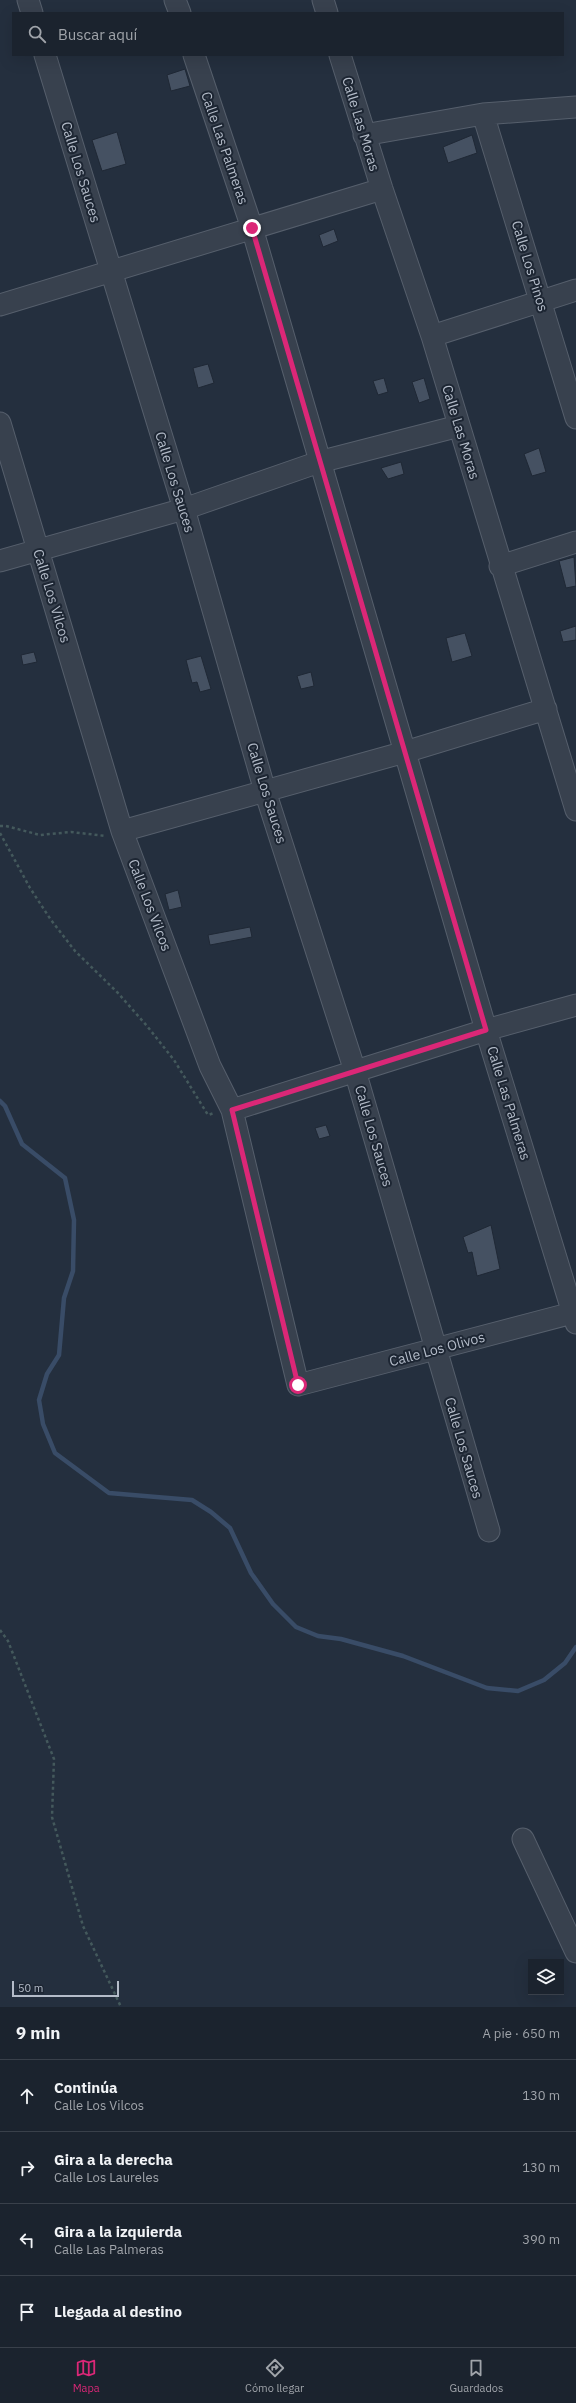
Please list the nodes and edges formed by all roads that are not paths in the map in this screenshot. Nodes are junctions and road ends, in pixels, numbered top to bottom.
1 (28, 0) edge
2 (175, 0) edge
3 (323, 0) edge
4 (32, 12) edge
5 (180, 12) edge
6 (327, 12) edge
7 (45, 56) edge
8 (194, 56) edge
9 (340, 56) edge
10 (576, 107) edge
11 (483, 114) junction
12 (364, 135) junction
13 (382, 189) junction
14 (252, 228) junction
15 (112, 271) junction
16 (576, 290) edge
17 (540, 301) junction
18 (0, 305) edge
19 (432, 336) junction
20 (576, 418) edge
21 (0, 423) edge
22 (460, 426) junction
23 (319, 462) junction
24 (184, 509) junction
25 (576, 542) edge
26 (39, 550) junction
27 (0, 561) edge
28 (500, 566) junction
29 (546, 709) junction
30 (405, 752) junction
31 (265, 792) junction
32 (576, 810) edge
33 (122, 831) junction
34 (576, 1005) edge
35 (486, 1030) junction
36 (356, 1071) junction
37 (232, 1110) junction
38 (575, 1316) edge
39 (436, 1349) junction
40 (298, 1385) joint
41 (489, 1531) dead end
42 (523, 1839) dead end
43 (576, 1952) edge

1 - 4 street
2 - 5 street
3 - 6 street
7 - 15 street, Calle Los Sauces
8 - 14 street, Calle Las Palmeras
9 - 12 street, Calle Las Moras
10 - 11 street
11 - 12 street
11 - 17 street, Calle Los Pinos
12 - 13 street, Calle Las Moras
13 - 14 street
13 - 19 street, Calle Las Moras
14 - 15 street
14 - 23 street, Calle Las Palmeras
15 - 18 street
15 - 24 street, Calle Los Sauces
16 - 17 street
17 - 19 street
17 - 20 street, Calle Los Pinos
19 - 22 street, Calle Las Moras
21 - 26 street, Calle Los Vilcos
22 - 23 street
22 - 28 street, Calle Las Moras
23 - 24 street
23 - 30 street, Calle Las Palmeras
24 - 26 street
24 - 31 street, Calle Los Sauces
25 - 28 street
26 - 27 street
26 - 33 street, Calle Los Vilcos
28 - 29 street, Calle Las Moras
29 - 30 street
29 - 32 street, Calle Las Moras
30 - 31 street
30 - 35 street, Calle Las Palmeras
31 - 33 street
31 - 36 street, Calle Los Sauces
33 - 37 street, Calle Los Vilcos
34 - 35 street
35 - 36 street
35 - 38 street, Calle Las Palmeras
36 - 37 street
36 - 39 street, Calle Los Sauces
37 - 40 street, Calle Los Vilcos
38 - 39 street, Calle Los Olivos
39 - 40 street, Calle Los Olivos
39 - 41 street, Calle Los Sauces
42 - 43 street

